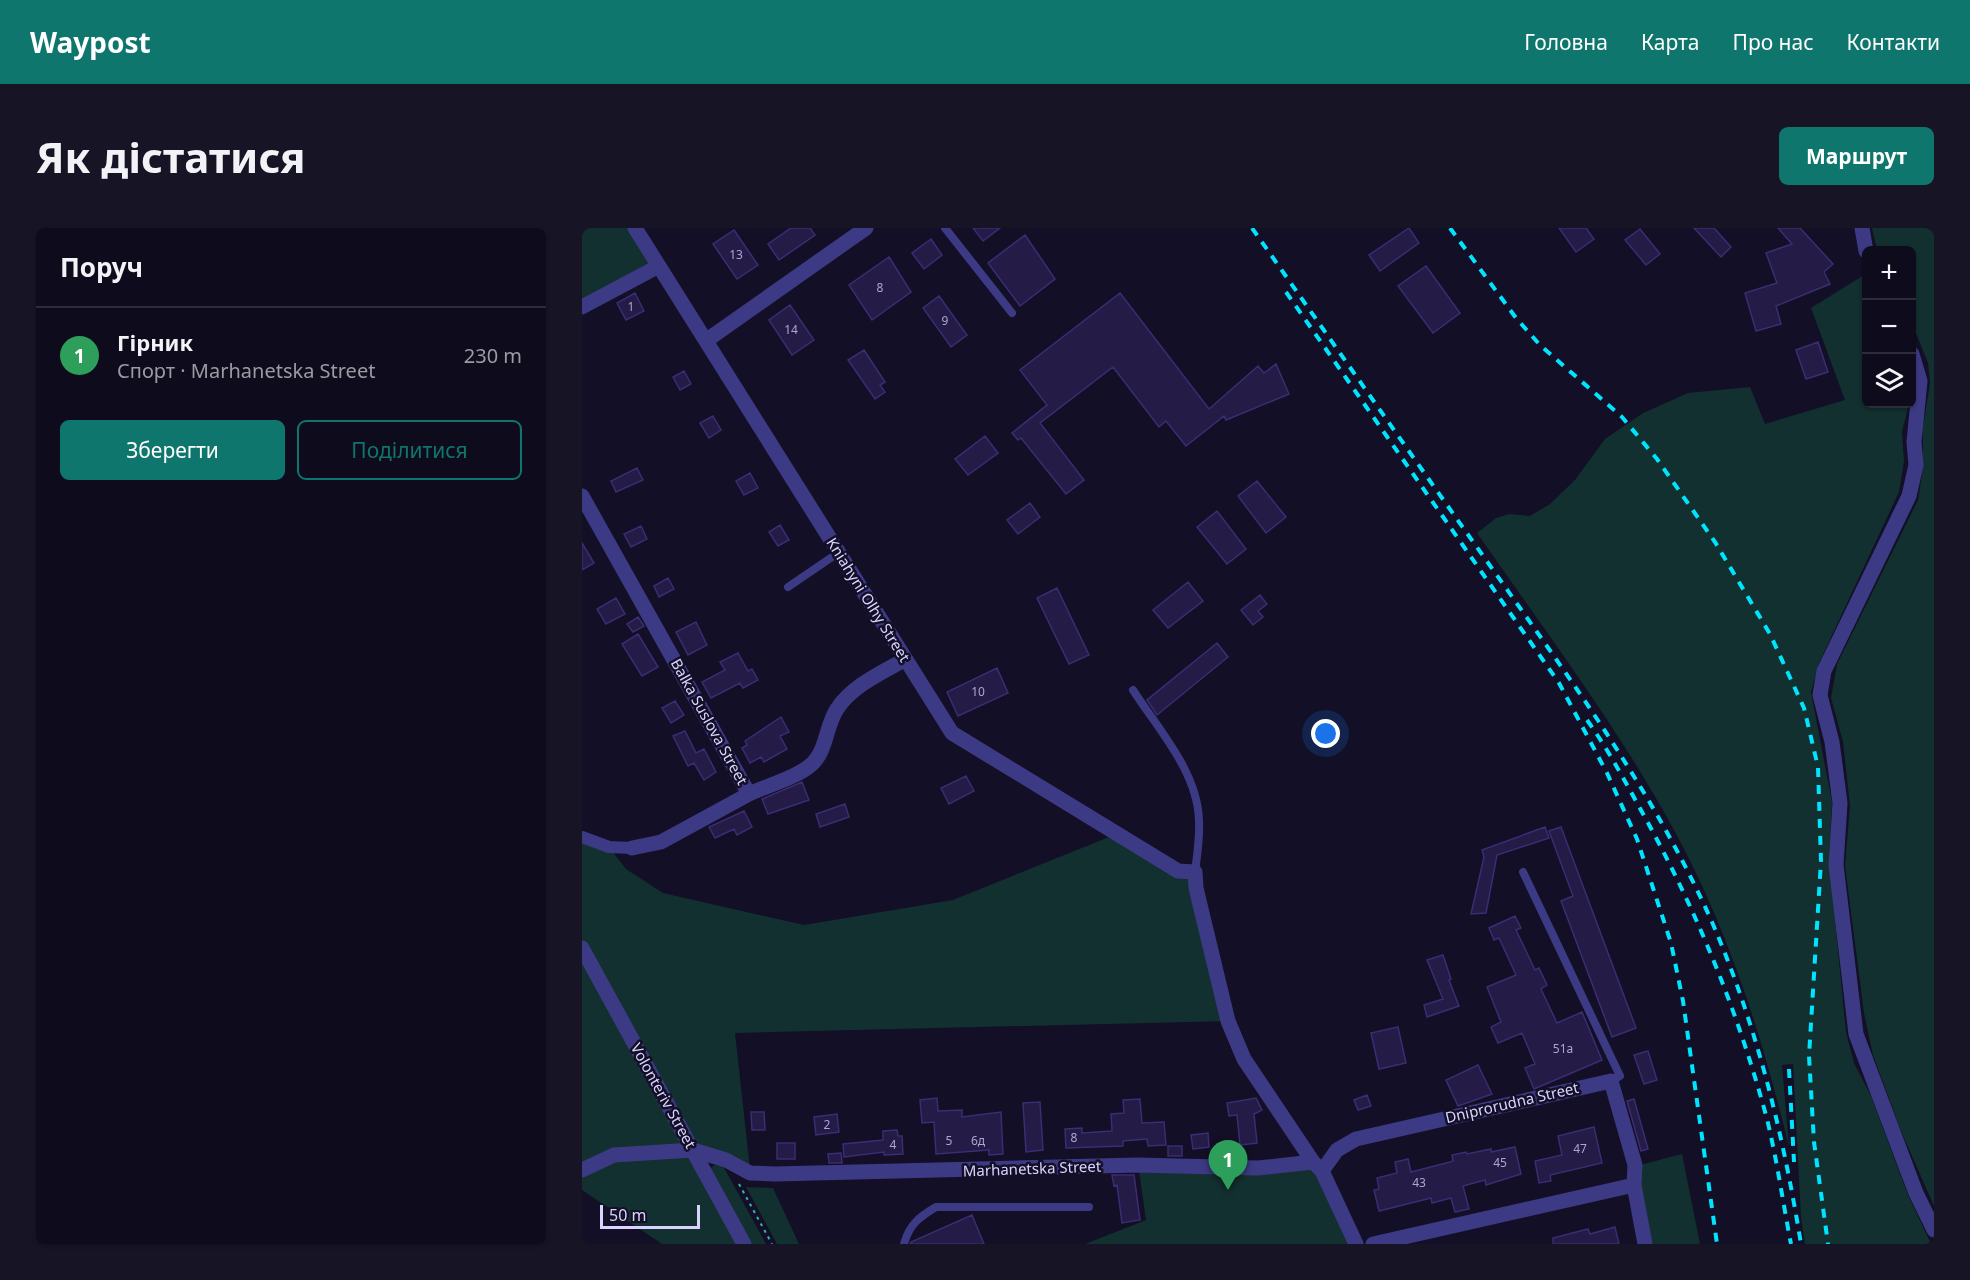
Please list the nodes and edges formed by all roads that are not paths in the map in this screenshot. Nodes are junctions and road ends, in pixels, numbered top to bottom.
1 (635, 228) edge
2 (866, 228) edge
3 (945, 228) edge
4 (1862, 228) edge
5 (1865, 246) edge
6 (659, 266) junction
7 (582, 307) edge
8 (1012, 313) dead end
9 (707, 340) junction
10 (1916, 369) edge
11 (582, 496) edge
12 (838, 553) junction
13 (788, 587) dead end
14 (904, 660) junction
15 (1132, 690) dead end
16 (749, 794) junction
17 (582, 837) edge
18 (632, 848) joint
19 (1195, 872) junction
20 (1523, 872) dead end
21 (582, 948) edge
22 (1611, 1081) junction
23 (693, 1150) junction
24 (1317, 1166) junction
25 (582, 1170) edge
26 (1634, 1185) junction
27 (1089, 1208) dead end
28 (1934, 1230) edge
29 (744, 1244) edge
30 (904, 1244) edge
31 (1356, 1244) edge
32 (1373, 1244) edge
33 (1645, 1244) edge

1 - 6 street, Kniahyni Olhy Street
2 - 9 street
3 - 8 lane
4 - 5 street
6 - 7 street
6 - 9 street, Kniahyni Olhy Street
9 - 12 street, Kniahyni Olhy Street
10 - 28 street
11 - 16 street, Balka Suslova Street
12 - 13 lane
12 - 14 street, Kniahyni Olhy Street
14 - 16 street, Balka Suslova Street
14 - 19 street, Kniahyni Olhy Street
15 - 19 lane
16 - 18 street
17 - 18 street
19 - 24 street
20 - 22 lane
21 - 23 street, Volonteriv Street
22 - 24 street, Dniprorudna Street
22 - 26 street
23 - 24 street, Marhanetska Street
23 - 25 street
23 - 29 street, Volonteriv Street
24 - 31 street
26 - 32 street
26 - 33 street
27 - 30 lane

